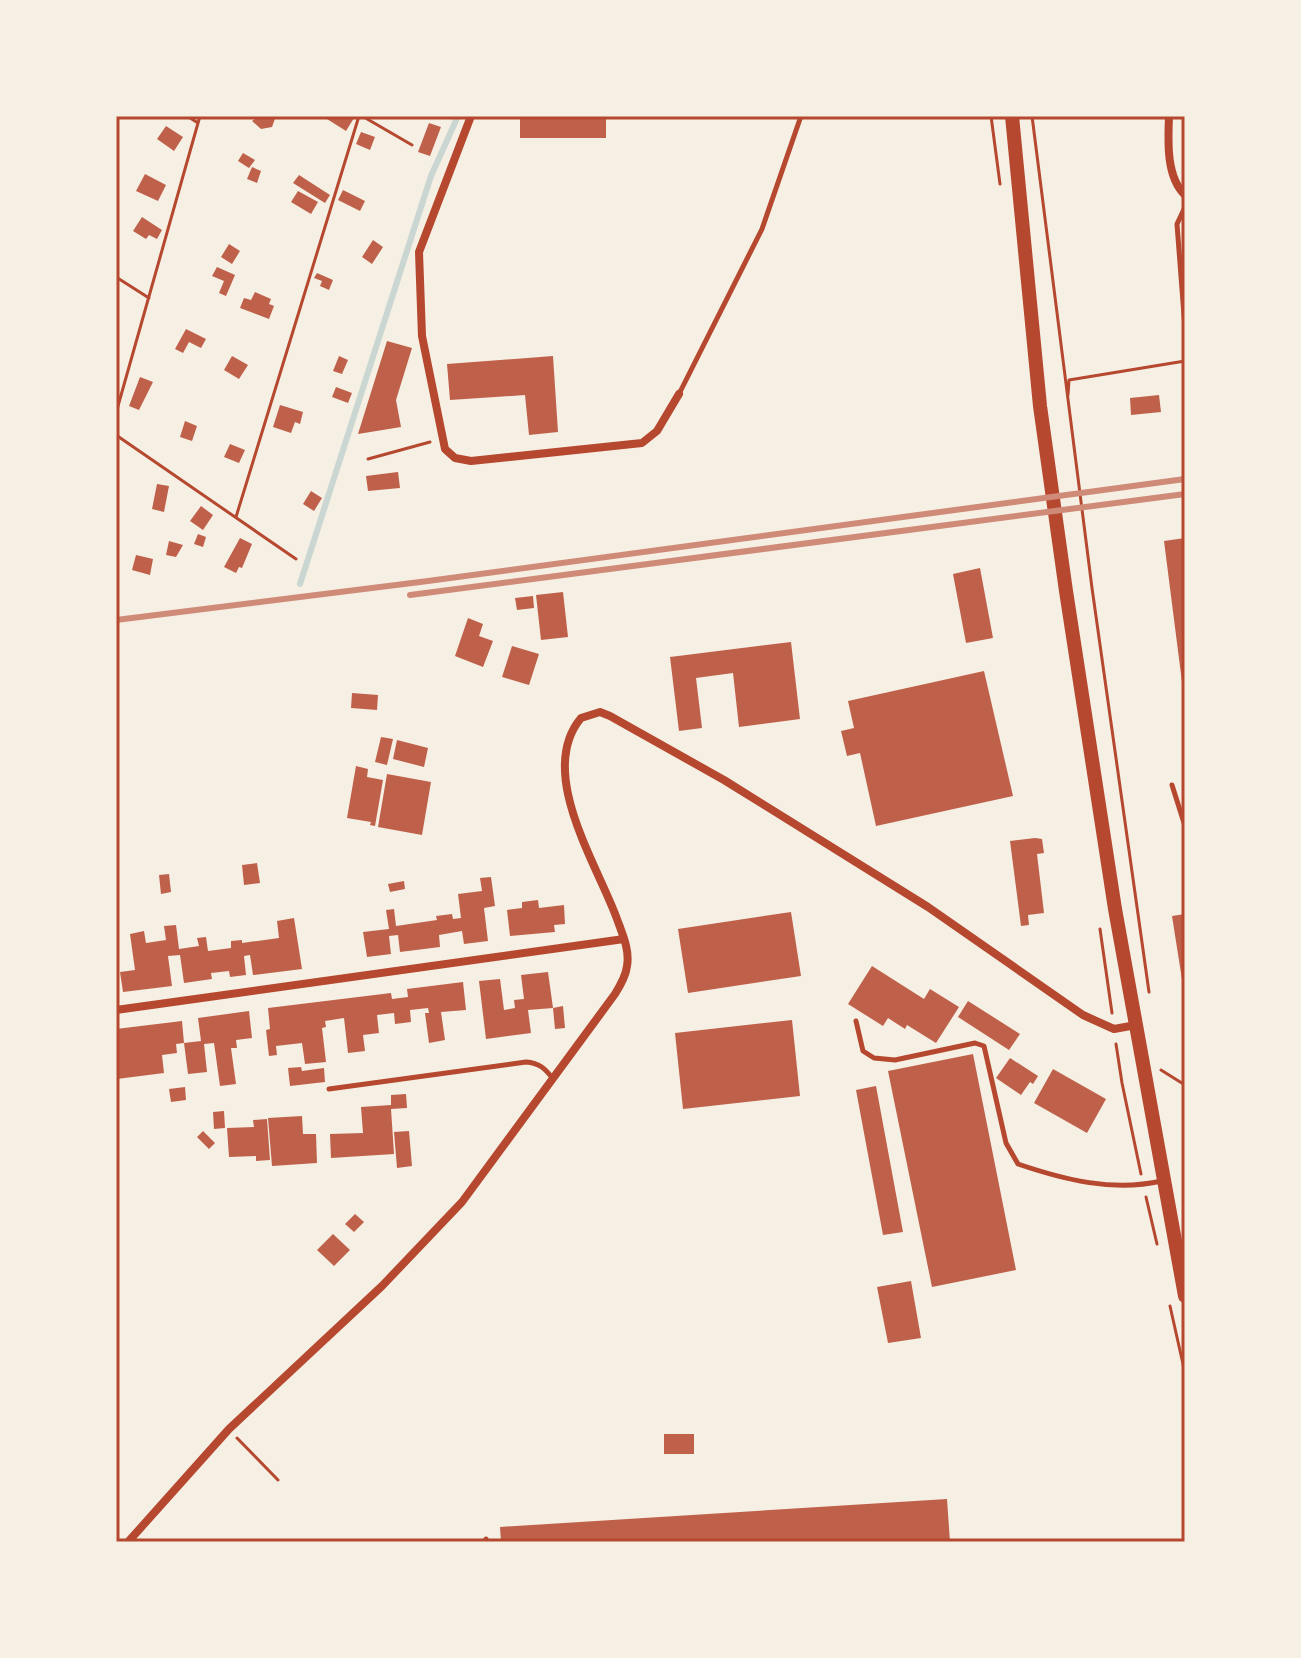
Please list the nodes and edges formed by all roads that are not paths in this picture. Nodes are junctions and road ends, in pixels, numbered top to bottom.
1 (471, 116) edge
2 (801, 116) edge
3 (1012, 116) edge
4 (1169, 116) edge
5 (1185, 195) edge
6 (1185, 207) edge
7 (1185, 328) edge
8 (679, 394) joint
9 (1172, 785) dead end
10 (1185, 826) edge
11 (624, 939) junction
12 (116, 1010) edge
13 (856, 1021) dead end
14 (1136, 1025) junction
15 (553, 1080) junction
16 (329, 1089) dead end
17 (1163, 1180) junction
18 (1185, 1296) edge
19 (128, 1542) edge

1 - 8 street
2 - 8 lane
3 - 14 street
4 - 5 street
6 - 7 lane
9 - 10 lane
11 - 12 street
11 - 14 street
11 - 15 street
13 - 17 lane
14 - 17 street
15 - 16 lane
15 - 19 street
17 - 18 street

